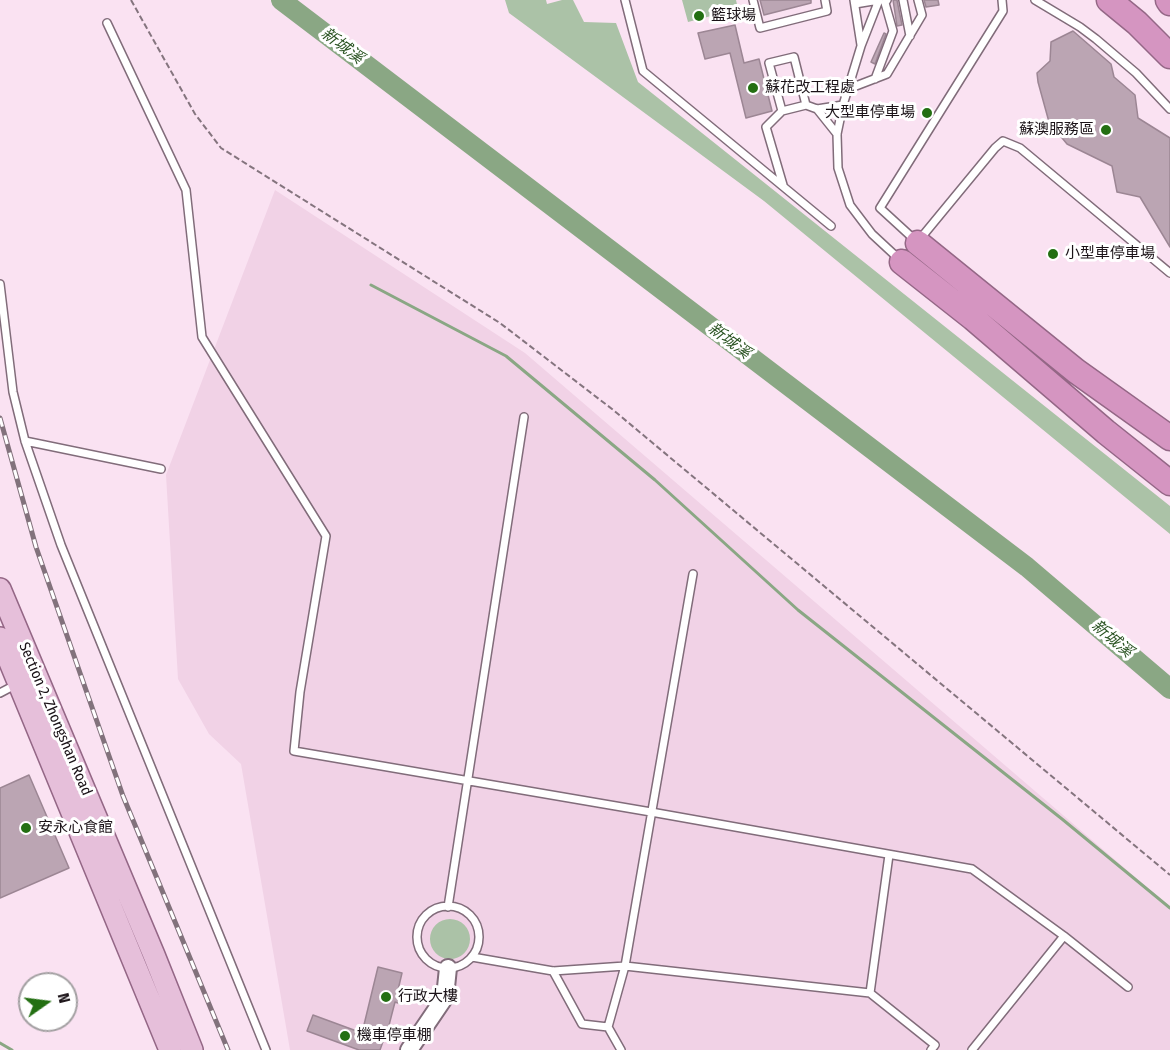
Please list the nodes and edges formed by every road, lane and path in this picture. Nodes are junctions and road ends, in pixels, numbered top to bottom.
1 (131, 0) edge
2 (625, 0) edge
3 (753, 0) edge
4 (825, 0) edge
5 (879, 0) edge
6 (887, 0) edge
7 (903, 0) edge
8 (918, 0) edge
9 (1002, 0) edge
10 (1035, 0) edge
11 (1109, 0) edge
12 (854, 2) edge
13 (107, 23) dead end
14 (909, 36) junction
15 (861, 46) junction
16 (1170, 56) edge
17 (875, 79) junction
18 (848, 89) junction
19 (806, 105) junction
20 (843, 105) junction
21 (1170, 109) edge
22 (818, 110) junction
23 (782, 111) junction
24 (837, 134) junction
25 (783, 185) junction
26 (831, 226) dead end
27 (910, 252) junction
28 (1170, 273) edge
29 (0, 284) edge
30 (973, 318) junction
31 (1076, 371) junction
32 (524, 417) dead end
33 (1170, 417) edge
34 (1170, 438) edge
35 (24, 441) junction
36 (161, 470) dead end
37 (1170, 483) edge
38 (693, 574) dead end
39 (0, 589) edge
40 (0, 638) edge
41 (9, 688) edge
42 (468, 781) junction
43 (651, 812) junction
44 (889, 855) junction
45 (1170, 875) edge
46 (448, 907) junction
47 (1064, 936) junction
48 (472, 957) junction
49 (144, 958) junction
50 (624, 966) junction
51 (448, 968) junction
52 (554, 971) junction
53 (1128, 987) dead end
54 (870, 993) junction
55 (608, 1027) junction
56 (935, 1048) edge
57 (170, 1050) edge
58 (192, 1050) edge
59 (266, 1050) edge
60 (409, 1050) edge
61 (621, 1050) edge
62 (972, 1050) edge

1 - 45 path
2 - 25 lane
3 - 4 lane
5 - 12 lane
5 - 15 lane
6 - 17 lane
7 - 14 lane
8 - 14 lane
9 - 27 lane
10 - 21 lane
11 - 16 highway
12 - 15 lane
13 - 42 lane
14 - 17 lane
15 - 18 lane
17 - 18 lane
18 - 20 lane
19 - 22 lane
19 - 23 lane
19 - 23 lane
20 - 22 lane
20 - 24 lane
22 - 24 lane
23 - 25 lane
24 - 27 lane
25 - 26 lane
27 - 28 lane
27 - 30 highway
27 - 31 highway
29 - 35 lane
30 - 34 highway
30 - 37 highway
31 - 33 highway
31 - 34 highway
32 - 42 lane
35 - 36 lane
35 - 59 lane
38 - 43 lane
39 - 49 main road, Section 2, Zhongshan Road
40 - 41 main road, Section 2, Zhongshan Road
41 - 49 main road, Section 2, Zhongshan Road
42 - 43 lane
42 - 46 lane
43 - 44 lane
43 - 50 lane
44 - 47 lane
44 - 54 lane
46 - 48 lane
46 - 51 lane
47 - 53 lane
47 - 62 lane
48 - 51 lane
48 - 52 lane
49 - 57 main road, Section 2, Zhongshan Road
49 - 58 main road, Section 2, Zhongshan Road
50 - 52 lane
50 - 54 lane
50 - 55 lane
51 - 60 street
52 - 55 lane
54 - 56 lane
55 - 61 lane

